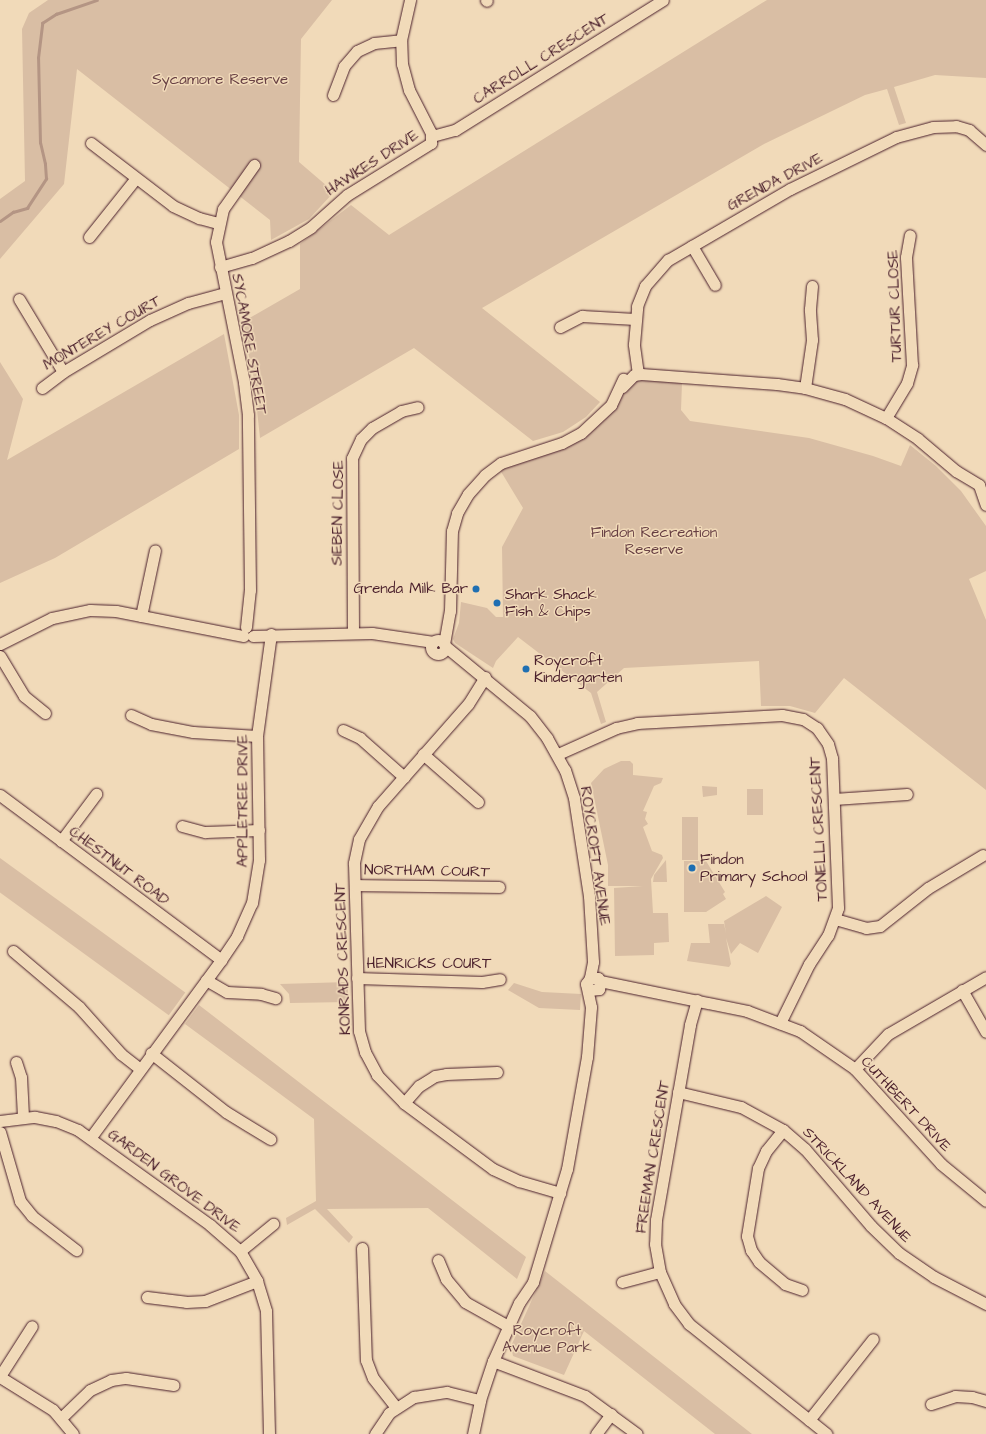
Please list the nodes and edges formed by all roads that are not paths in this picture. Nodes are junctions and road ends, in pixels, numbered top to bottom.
1 (410, 0) edge
2 (663, 0) edge
3 (401, 40) junction
4 (333, 95) dead end
5 (432, 136) junction
6 (91, 143) dead end
7 (986, 145) edge
8 (254, 165) dead end
9 (136, 178) junction
10 (218, 223) junction
11 (910, 235) dead end
12 (89, 237) dead end
13 (692, 246) junction
14 (220, 267) junction
15 (715, 285) dead end
16 (812, 286) dead end
17 (225, 293) junction
18 (19, 299) dead end
19 (635, 319) junction
20 (560, 326) dead end
21 (636, 370) junction
22 (63, 372) junction
23 (42, 388) dead end
24 (805, 388) junction
25 (418, 406) dead end
26 (886, 418) junction
27 (980, 485) edge
28 (986, 507) edge
29 (155, 550) dead end
30 (140, 616) junction
31 (249, 630) junction
32 (353, 633) junction
33 (271, 634) junction
34 (0, 644) edge
35 (439, 646) junction
36 (0, 656) edge
37 (488, 679) junction
38 (45, 713) dead end
39 (131, 715) dead end
40 (343, 730) dead end
41 (257, 736) junction
42 (423, 754) junction
43 (559, 757) junction
44 (404, 777) junction
45 (96, 794) dead end
46 (907, 794) dead end
47 (0, 795) edge
48 (834, 799) junction
49 (478, 802) dead end
50 (182, 826) dead end
51 (259, 830) junction
52 (61, 841) junction
53 (983, 855) dead end
54 (355, 885) junction
55 (498, 888) dead end
56 (835, 919) junction
57 (13, 951) dead end
58 (221, 960) junction
59 (986, 977) edge
60 (357, 978) junction
61 (500, 979) dead end
62 (206, 980) junction
63 (596, 984) junction
64 (962, 990) junction
65 (275, 998) dead end
66 (694, 999) junction
67 (782, 1024) junction
68 (986, 1032) edge
69 (152, 1053) junction
70 (16, 1062) dead end
71 (140, 1068) junction
72 (855, 1069) junction
73 (497, 1072) dead end
74 (678, 1092) junction
75 (404, 1103) junction
76 (23, 1117) junction
77 (0, 1121) edge
78 (783, 1130) junction
79 (0, 1132) edge
80 (89, 1136) junction
81 (270, 1139) dead end
82 (560, 1193) junction
83 (986, 1200) edge
84 (273, 1224) dead end
85 (362, 1248) dead end
86 (76, 1250) dead end
87 (240, 1251) junction
88 (438, 1260) dead end
89 (660, 1272) junction
90 (257, 1281) junction
91 (622, 1282) dead end
92 (802, 1290) dead end
93 (147, 1297) dead end
94 (986, 1304) edge
95 (32, 1326) dead end
96 (508, 1326) junction
97 (873, 1339) dead end
98 (493, 1360) junction
99 (0, 1377) edge
100 (173, 1385) dead end
101 (480, 1400) junction
102 (986, 1401) edge
103 (931, 1404) dead end
104 (396, 1407) junction
105 (611, 1414) junction
106 (62, 1417) junction
107 (809, 1420) junction
108 (73, 1434) edge
109 (269, 1434) edge
110 (374, 1434) edge
111 (473, 1434) edge
112 (596, 1434) edge
113 (637, 1434) edge
114 (827, 1434) edge

1 - 3 street, HAWKES DRIVE
2 - 5 street, CARROLL CRESCENT
3 - 4 street
3 - 5 street, HAWKES DRIVE
5 - 14 street, HAWKES DRIVE
6 - 9 street
7 - 13 street, GRENDA DRIVE
8 - 10 street, SYCAMORE STREET
9 - 10 street
9 - 12 street
10 - 14 street, SYCAMORE STREET
11 - 26 street, TURTUR CLOSE
13 - 15 street
13 - 19 street, GRENDA DRIVE
14 - 17 street, SYCAMORE STREET
16 - 24 street
17 - 22 street, MONTEREY COURT
17 - 31 street, SYCAMORE STREET
18 - 22 street
19 - 20 street
19 - 21 street, GRENDA DRIVE
21 - 24 street
21 - 35 street
22 - 23 street, MONTEREY COURT
24 - 26 street
25 - 32 street, SIEBEN CLOSE
26 - 27 street
27 - 28 street
29 - 30 street
30 - 31 street, ROYCROFT AVENUE
30 - 34 street, ROYCROFT AVENUE
31 - 33 street, ROYCROFT AVENUE
32 - 33 street, ROYCROFT AVENUE
32 - 35 street, ROYCROFT AVENUE
33 - 41 street, APPLETREE DRIVE
35 - 37 street, ROYCROFT AVENUE
36 - 38 street
37 - 42 street, KONRADS CRESCENT
37 - 43 street, ROYCROFT AVENUE
39 - 41 street
40 - 44 street
41 - 51 street, APPLETREE DRIVE
42 - 44 street, KONRADS CRESCENT
42 - 49 street
43 - 48 street, TONELLI CRESCENT
43 - 63 street, ROYCROFT AVENUE
44 - 54 street, KONRADS CRESCENT
45 - 52 street
46 - 48 street
47 - 52 street, CHESTNUT ROAD
48 - 56 street, TONELLI CRESCENT
50 - 51 street
51 - 58 street, APPLETREE DRIVE
52 - 58 street, CHESTNUT ROAD
53 - 56 street
54 - 55 street, NORTHAM COURT
54 - 60 street, KONRADS CRESCENT
56 - 67 street, TONELLI CRESCENT
57 - 71 street
58 - 62 street, APPLETREE DRIVE
59 - 64 street
60 - 61 street, HENRICKS COURT
60 - 75 street, KONRADS CRESCENT
62 - 65 street
62 - 69 street, APPLETREE DRIVE
63 - 66 street, CUTHBERT DRIVE
63 - 82 street, ROYCROFT AVENUE
64 - 68 street
64 - 72 street
66 - 67 street, CUTHBERT DRIVE
66 - 74 street, FREEMAN CRESCENT
67 - 72 street, CUTHBERT DRIVE
69 - 71 street, APPLETREE DRIVE
69 - 81 street
70 - 76 street
71 - 80 street, APPLETREE DRIVE
72 - 83 street, CUTHBERT DRIVE
73 - 75 street
74 - 78 street, STRICKLAND AVENUE
74 - 89 street, FREEMAN CRESCENT
75 - 82 street, KONRADS CRESCENT
76 - 77 street, GARDEN GROVE DRIVE
76 - 80 street, GARDEN GROVE DRIVE
78 - 92 street
78 - 94 street, STRICKLAND AVENUE
79 - 86 street
80 - 87 street, GARDEN GROVE DRIVE
82 - 96 street, ROYCROFT AVENUE
84 - 87 street
85 - 104 street
87 - 90 street, GARDEN GROVE DRIVE
88 - 96 street
89 - 91 street
89 - 107 street, FREEMAN CRESCENT
90 - 93 street
90 - 109 street, GARDEN GROVE DRIVE
95 - 99 street
96 - 98 street, ROYCROFT AVENUE
97 - 107 street
98 - 101 street, ROYCROFT AVENUE
98 - 105 street
99 - 106 street
100 - 106 street
101 - 104 street
101 - 111 street, ROYCROFT AVENUE
102 - 103 street
104 - 110 street
105 - 112 street
105 - 113 street
106 - 108 street
107 - 114 street, FREEMAN CRESCENT

